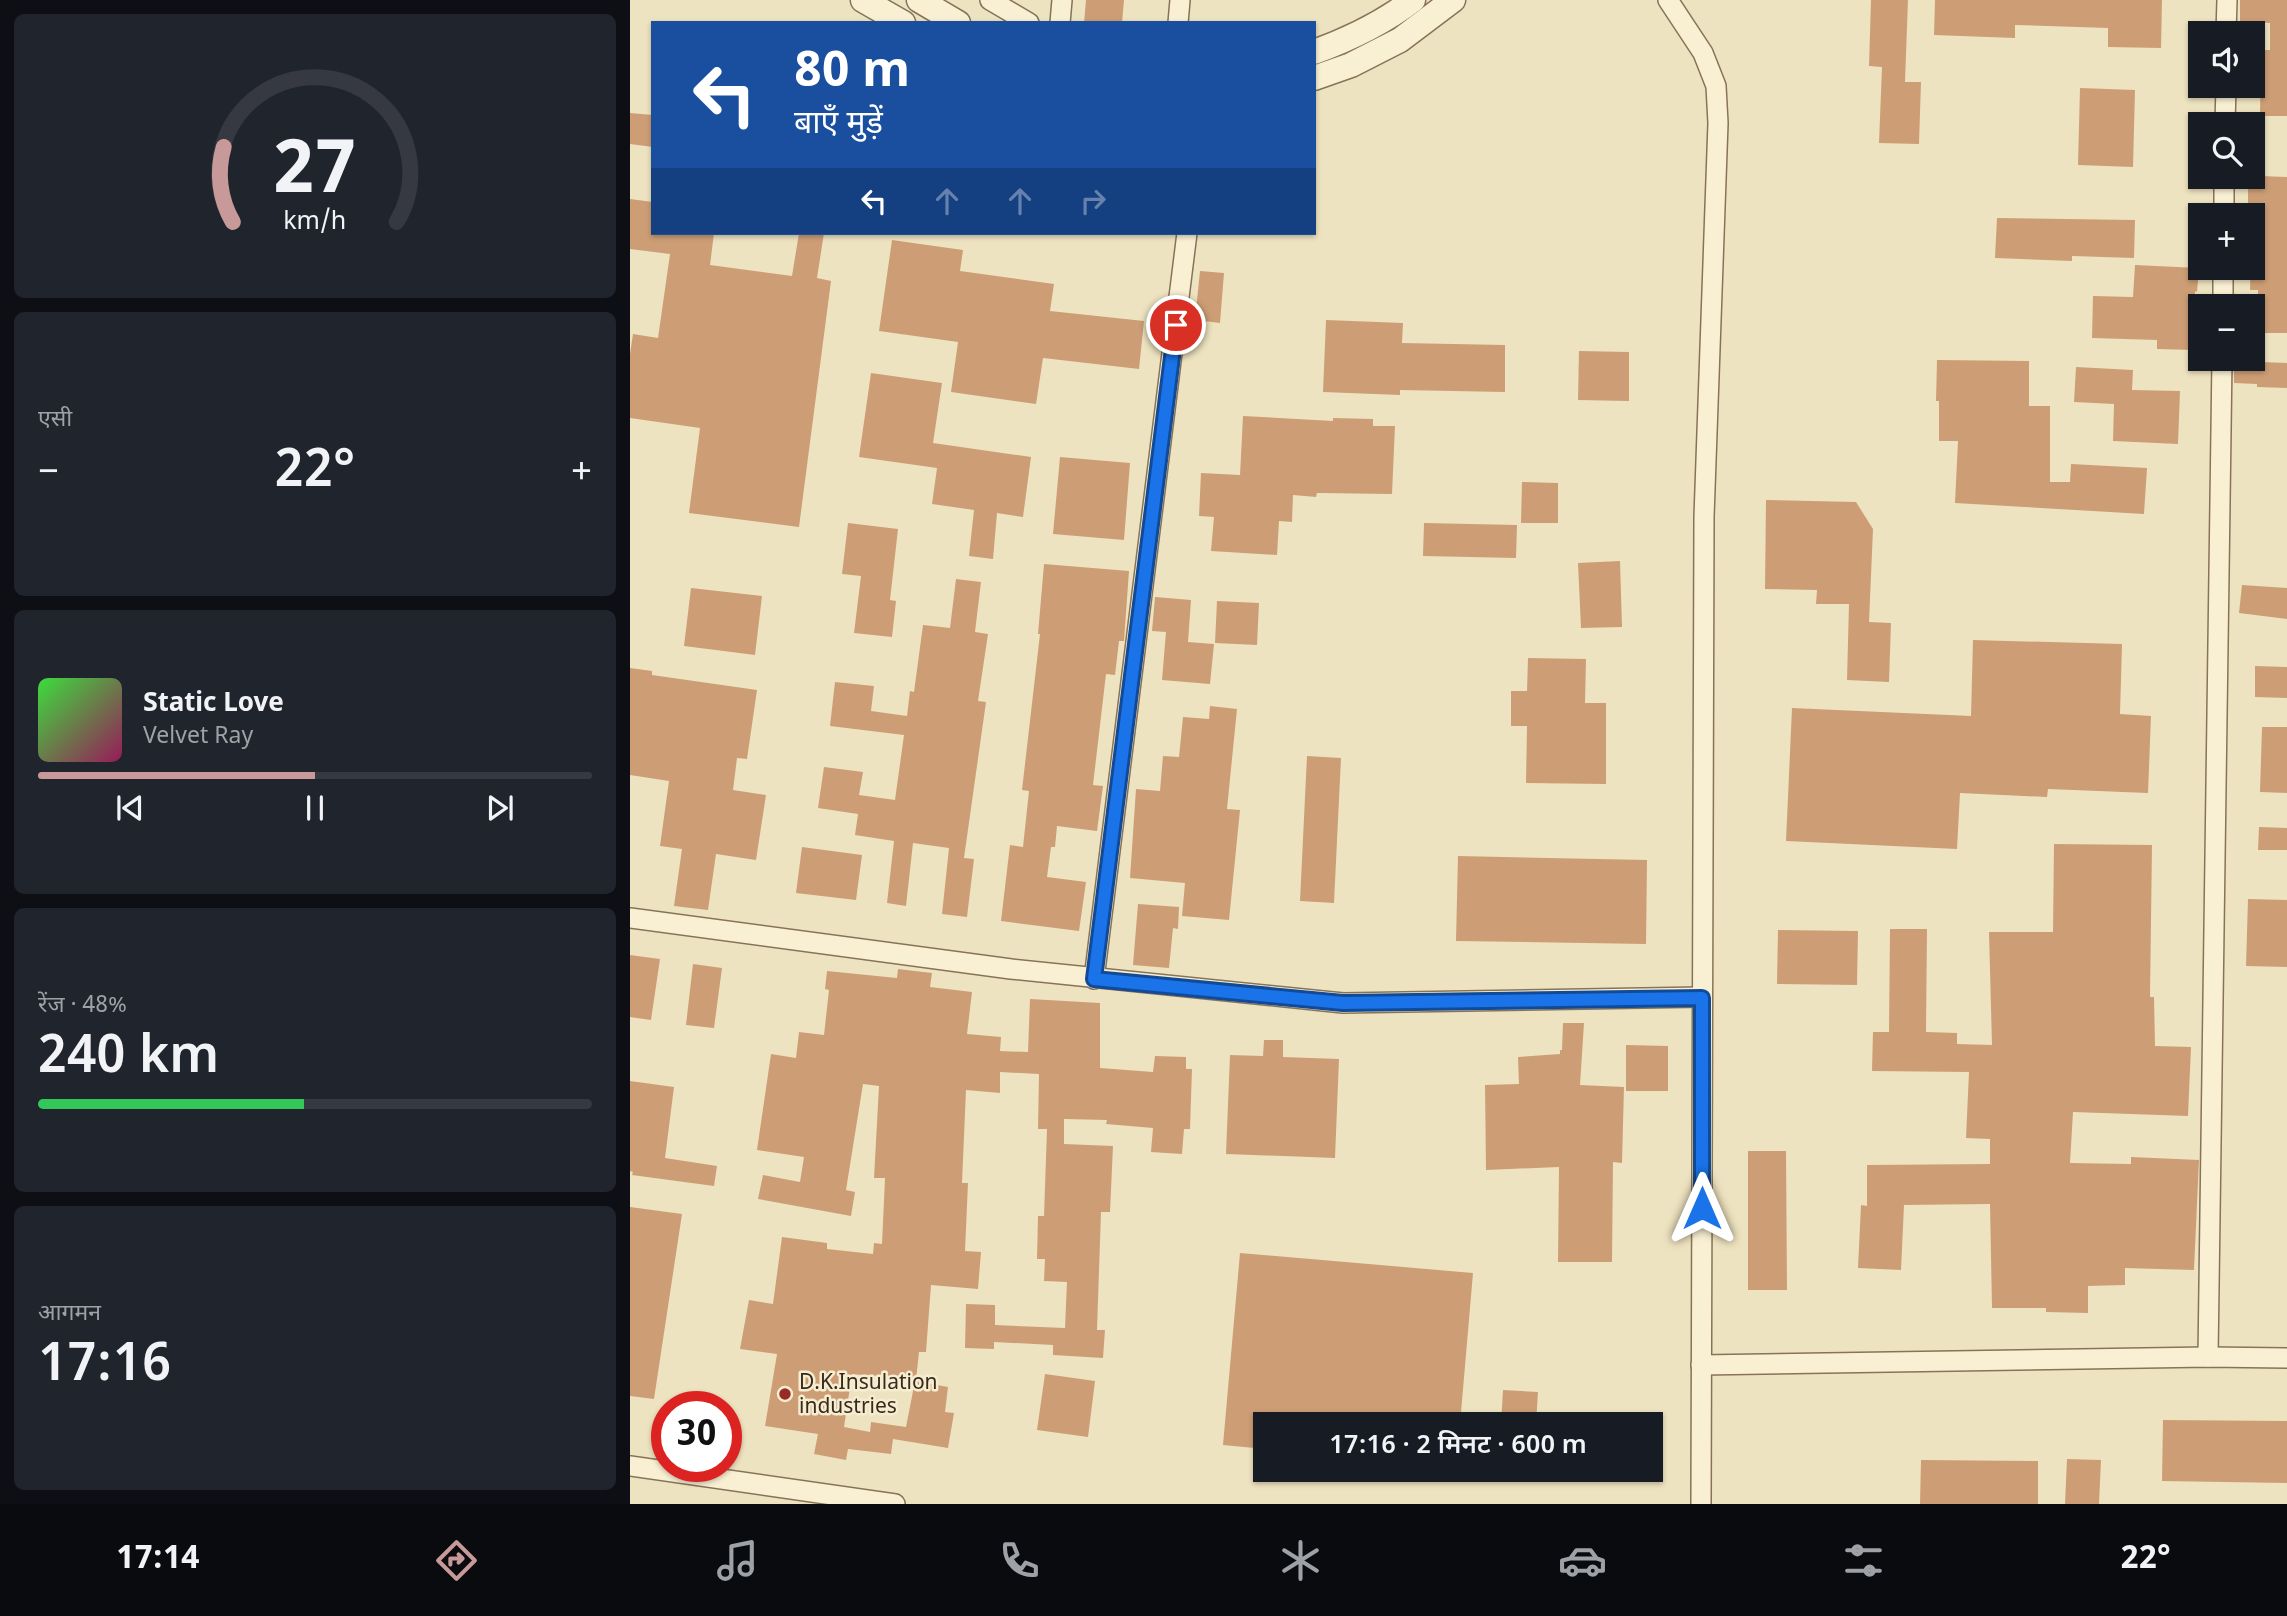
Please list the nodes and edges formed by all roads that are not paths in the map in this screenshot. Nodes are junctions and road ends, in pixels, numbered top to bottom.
1 (863, 0) edge
2 (919, 0) edge
3 (990, 0) edge
4 (1062, 0) edge
5 (1180, 0) edge
6 (1413, 0) edge
7 (1453, 0) edge
8 (1668, 0) edge
9 (2227, 0) edge
10 (899, 21) edge
11 (955, 21) edge
12 (1026, 21) edge
13 (1060, 21) edge
14 (1178, 21) edge
15 (2227, 21) edge
16 (1316, 51) edge
17 (1316, 77) edge
18 (1187, 235) edge
19 (2222, 371) edge
20 (630, 918) edge
21 (1094, 979) junction
22 (1702, 998) junction
23 (2208, 1357) junction
24 (2287, 1358) edge
25 (1701, 1365) junction
26 (630, 1466) edge
27 (850, 1501) edge
28 (895, 1504) edge
29 (1701, 1504) edge

1 - 10 street
2 - 11 street
3 - 12 street
4 - 13 street
5 - 14 street
6 - 16 street
7 - 17 street
8 - 22 street
9 - 15 street
18 - 21 street
19 - 23 street
20 - 21 street
21 - 22 street
22 - 25 street
23 - 24 street
23 - 25 street
25 - 29 street
26 - 27 street
27 - 28 street

